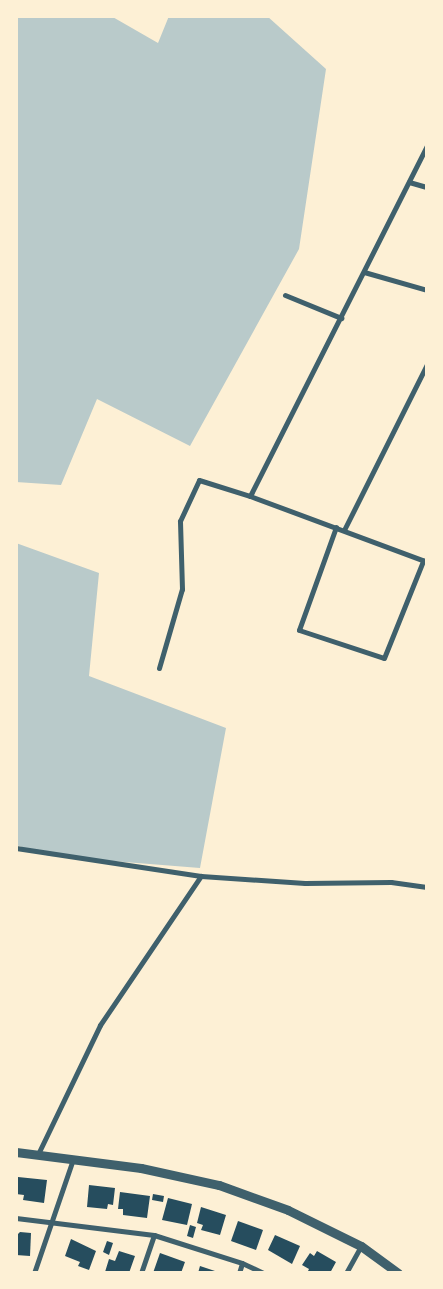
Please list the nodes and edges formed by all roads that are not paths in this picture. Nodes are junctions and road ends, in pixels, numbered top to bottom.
1 (427, 145) edge
2 (409, 182) junction
3 (427, 187) edge
4 (364, 272) junction
5 (427, 290) edge
6 (285, 295) dead end
7 (341, 318) junction
8 (427, 364) edge
9 (250, 496) junction
10 (336, 527) junction
11 (344, 530) junction
12 (425, 562) edge
13 (159, 668) dead end
14 (16, 848) edge
15 (201, 876) junction
16 (427, 887) edge
17 (16, 1152) edge
18 (38, 1154) junction
19 (73, 1159) junction
20 (16, 1218) edge
21 (52, 1221) junction
22 (154, 1235) junction
23 (361, 1246) junction
24 (242, 1263) junction
25 (34, 1273) edge
26 (141, 1273) edge
27 (239, 1273) edge
28 (262, 1273) edge
29 (346, 1273) edge
30 (398, 1273) edge

1 - 2 street
2 - 3 street
2 - 4 street
4 - 5 street
4 - 7 street
6 - 7 street
7 - 9 street
8 - 11 street
9 - 10 street
9 - 13 street
10 - 11 street
10 - 12 street
11 - 12 street
14 - 15 street
15 - 16 street
15 - 18 street
17 - 18 street
18 - 19 street
19 - 21 street
19 - 23 street
20 - 21 street
21 - 22 street
21 - 25 street
22 - 24 street
22 - 26 street
23 - 29 street
23 - 30 street
24 - 27 street
24 - 28 street

